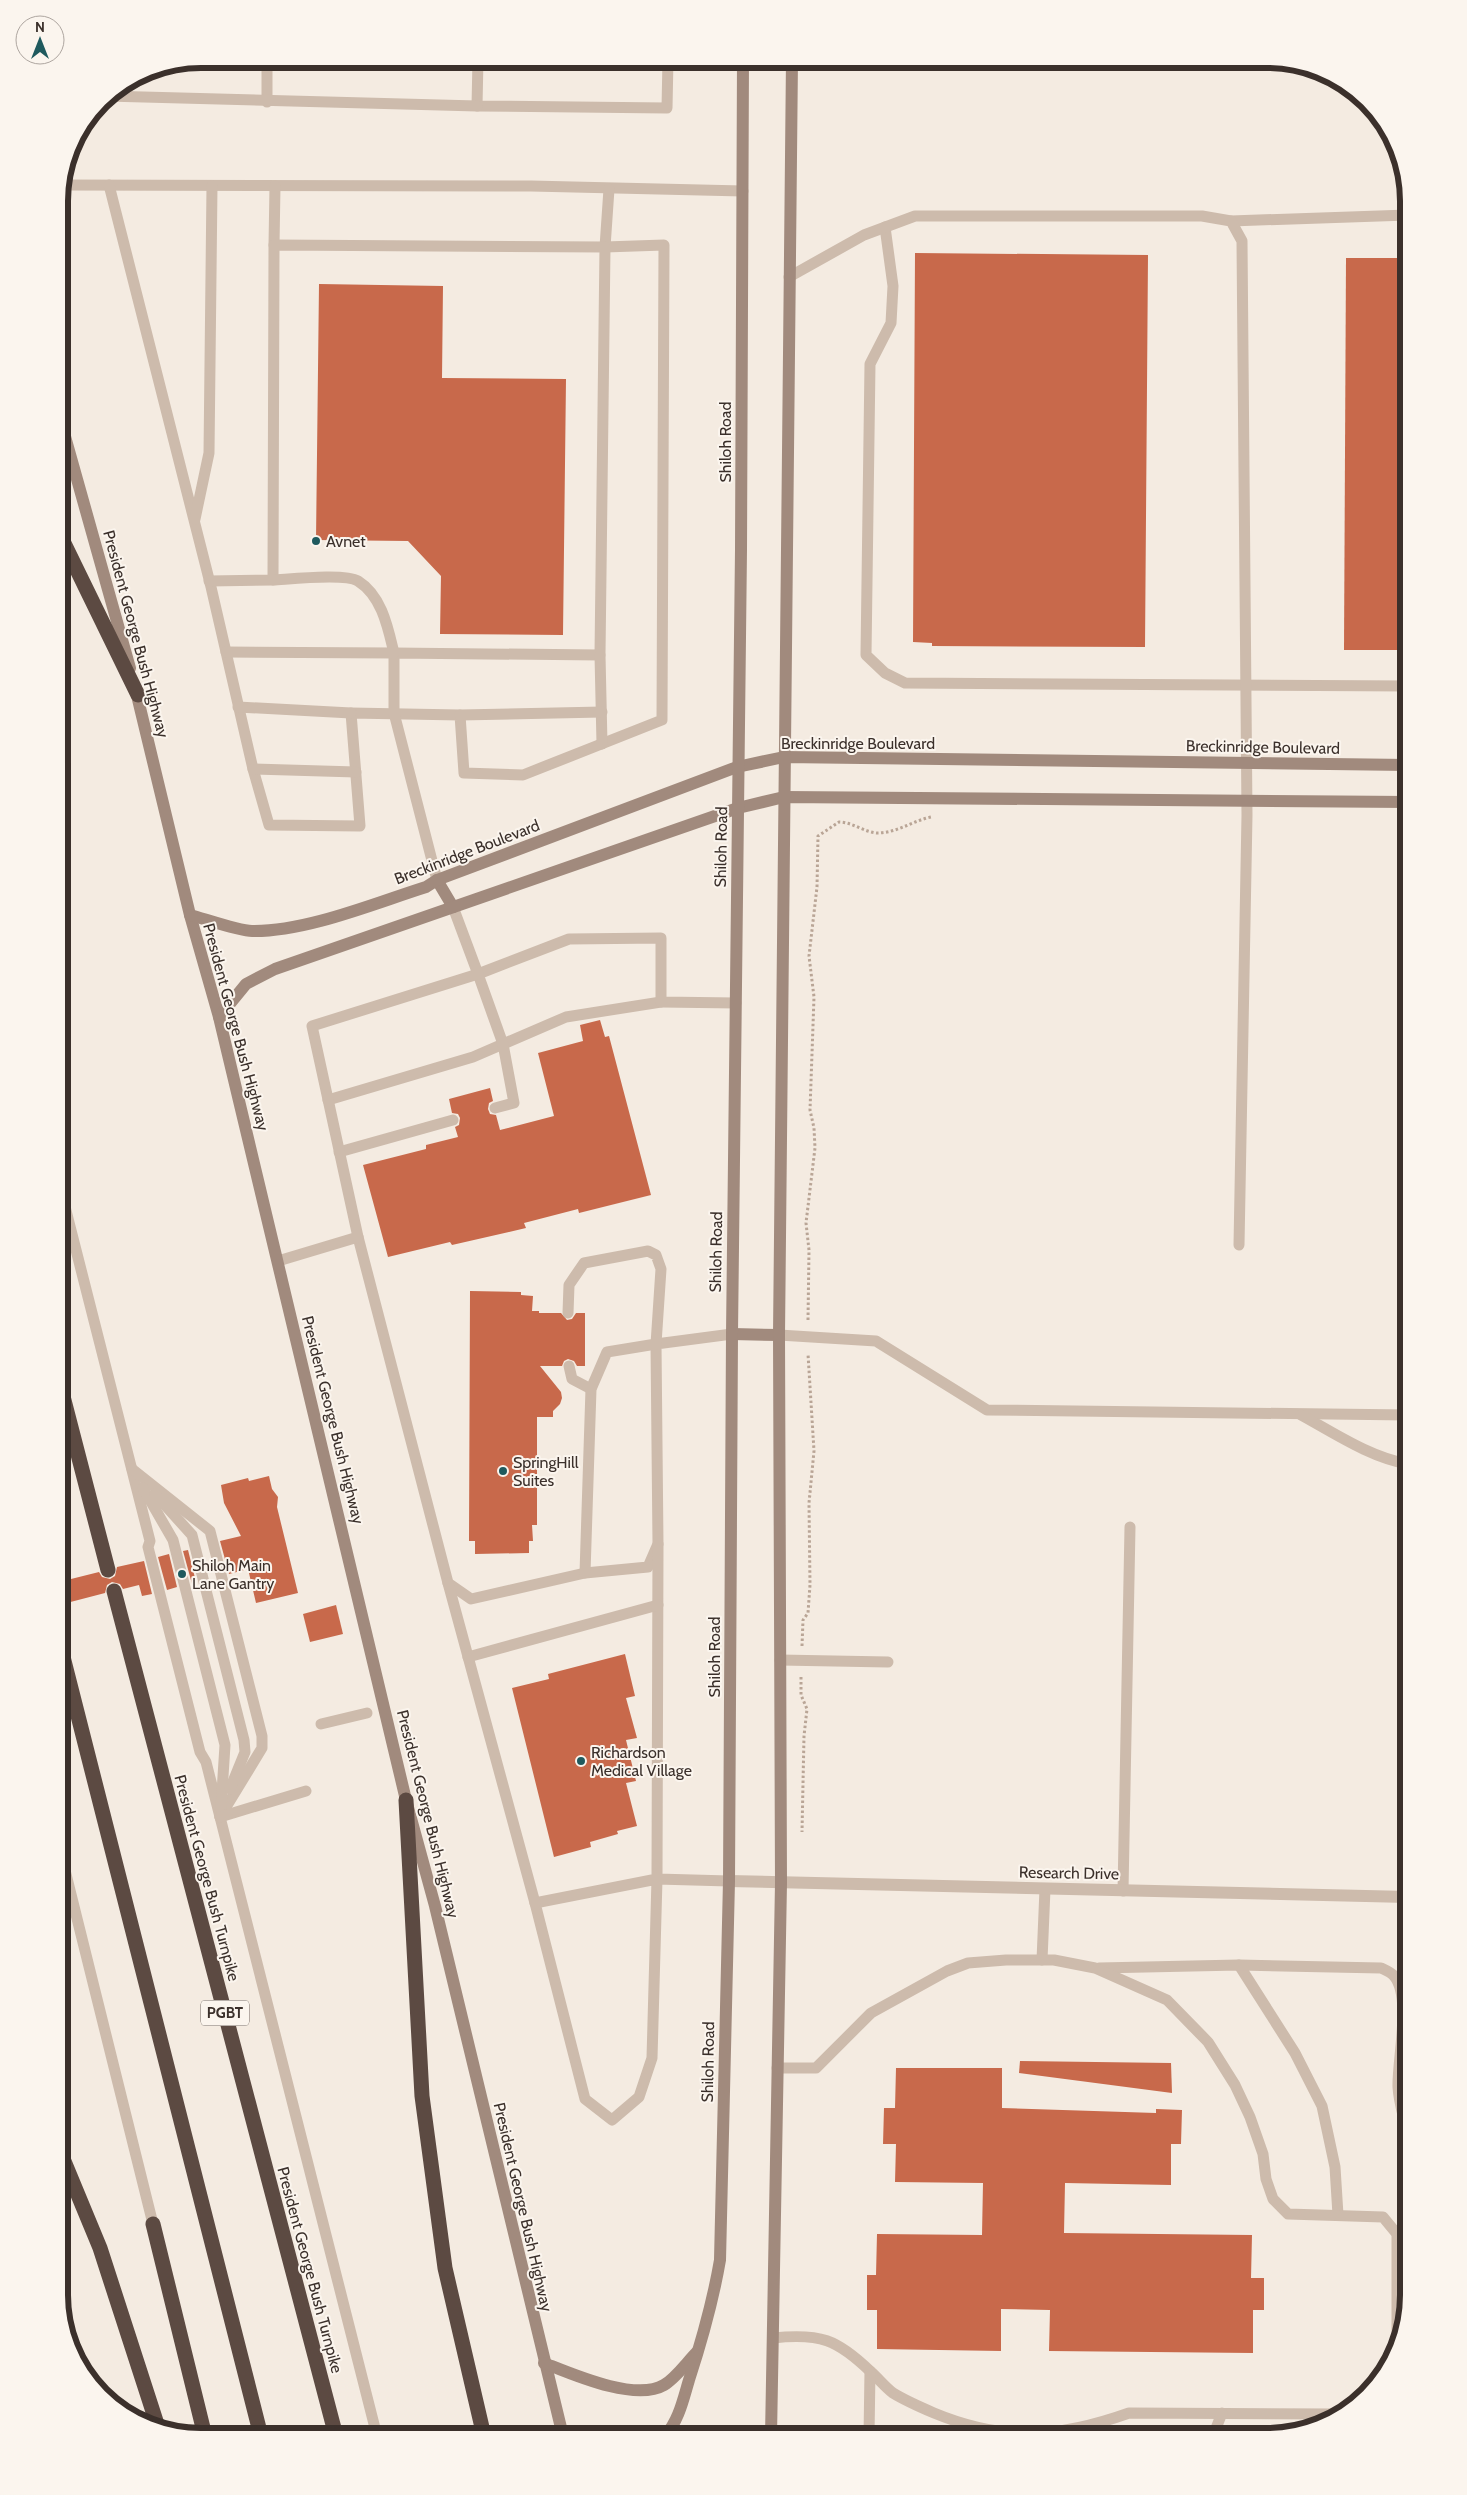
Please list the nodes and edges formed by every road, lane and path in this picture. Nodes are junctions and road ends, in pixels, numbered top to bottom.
1 (267, 68) edge
2 (478, 68) edge
3 (668, 68) edge
4 (743, 68) edge
5 (792, 68) edge
6 (119, 96) edge
7 (267, 102) junction
8 (477, 106) junction
9 (69, 185) edge
10 (109, 185) junction
11 (212, 186) junction
12 (275, 186) junction
13 (609, 189) junction
14 (743, 191) junction
15 (1400, 215) edge
16 (1231, 221) junction
17 (885, 227) junction
18 (274, 245) junction
19 (605, 247) junction
20 (789, 277) junction
21 (68, 447) edge
22 (194, 523) junction
23 (68, 551) edge
24 (273, 580) junction
25 (209, 581) junction
26 (226, 652) junction
27 (394, 653) junction
28 (600, 655) junction
29 (1246, 685) junction
30 (1400, 686) edge
31 (138, 695) junction
32 (238, 707) junction
33 (602, 712) junction
34 (352, 713) junction
35 (394, 713) junction
36 (460, 715) junction
37 (602, 744) junction
38 (784, 757) junction
39 (1246, 763) junction
40 (1400, 765) edge
41 (737, 767) junction
42 (253, 769) junction
43 (356, 772) junction
44 (784, 797) junction
45 (1246, 800) junction
46 (1400, 802) edge
47 (738, 808) junction
48 (933, 817) dead end
49 (437, 880) junction
50 (453, 907) junction
51 (190, 915) junction
52 (478, 974) junction
53 (661, 1002) junction
54 (736, 1003) junction
55 (219, 1016) junction
56 (503, 1044) junction
57 (328, 1100) junction
58 (494, 1108) dead end
59 (453, 1120) dead end
60 (339, 1152) junction
61 (68, 1218) edge
62 (358, 1237) junction
63 (1240, 1245) dead end
64 (278, 1262) junction
65 (568, 1313) dead end
66 (732, 1334) junction
67 (779, 1335) junction
68 (808, 1337) junction
69 (656, 1344) junction
70 (569, 1366) dead end
71 (591, 1390) junction
72 (1298, 1414) junction
73 (68, 1415) edge
74 (1400, 1415) edge
75 (1400, 1463) edge
76 (132, 1469) junction
77 (1130, 1527) dead end
78 (658, 1544) junction
79 (584, 1573) junction
80 (448, 1583) junction
81 (658, 1605) junction
82 (468, 1658) junction
83 (780, 1660) junction
84 (802, 1660) junction
85 (888, 1662) dead end
86 (68, 1676) edge
87 (368, 1713) dead end
88 (321, 1724) dead end
89 (306, 1792) dead end
90 (406, 1800) junction
91 (220, 1817) junction
92 (802, 1832) dead end
93 (657, 1879) junction
94 (729, 1881) junction
95 (68, 1882) edge
96 (781, 1883) junction
97 (1045, 1889) junction
98 (1123, 1891) junction
99 (1400, 1896) edge
100 (535, 1903) junction
101 (1042, 1960) junction
102 (1239, 1965) junction
103 (1095, 1968) junction
104 (1400, 1986) edge
105 (1400, 2054) edge
106 (778, 2068) junction
107 (1400, 2105) edge
108 (68, 2171) edge
109 (1338, 2215) junction
110 (153, 2224) joint
111 (1400, 2230) edge
112 (1397, 2234) junction
113 (1397, 2318) edge
114 (773, 2338) junction
115 (699, 2350) junction
116 (544, 2363) junction
117 (870, 2371) junction
118 (1222, 2413) junction
119 (1315, 2418) edge
120 (155, 2419) edge
121 (203, 2427) edge
122 (259, 2427) edge
123 (334, 2427) edge
124 (375, 2427) edge
125 (482, 2427) edge
126 (561, 2427) edge
127 (672, 2427) edge
128 (771, 2428) edge
129 (869, 2428) edge
130 (975, 2428) edge
131 (1078, 2428) edge
132 (1216, 2428) edge

1 - 7 lane
2 - 8 lane
3 - 8 lane
4 - 14 main road, Shiloh Road
5 - 20 main road
6 - 7 lane
7 - 8 lane
9 - 10 lane
10 - 11 lane
10 - 22 lane
11 - 12 lane
11 - 22 lane
12 - 13 lane
12 - 18 lane
13 - 14 lane
13 - 19 lane
14 - 41 main road, Shiloh Road
15 - 16 lane
16 - 17 lane
16 - 29 lane
17 - 20 lane
17 - 29 lane
18 - 19 lane
18 - 24 lane
19 - 28 lane
19 - 37 lane
20 - 38 main road
21 - 31 main road, President George Bush Highway
22 - 25 lane
23 - 31 highway
24 - 25 lane
24 - 27 lane
25 - 26 lane
26 - 27 lane
26 - 32 lane
27 - 28 lane
27 - 35 lane
28 - 33 lane
29 - 30 lane
29 - 39 lane
31 - 51 main road, President George Bush Highway
32 - 34 lane
32 - 42 lane
33 - 36 lane
33 - 37 lane
34 - 35 lane
34 - 43 lane
35 - 36 lane
35 - 49 lane
36 - 37 lane
38 - 39 main road, Breckinridge Boulevard
38 - 41 main road, Breckinridge Boulevard
38 - 44 main road
39 - 40 main road, Breckinridge Boulevard
39 - 45 lane
41 - 47 main road, Shiloh Road
41 - 49 main road, Breckinridge Boulevard
42 - 43 lane
42 - 43 lane
44 - 45 main road
44 - 47 main road
44 - 67 main road
45 - 46 main road
45 - 63 lane
47 - 50 main road
47 - 54 main road, Shiloh Road
48 - 68 path
49 - 50 main road
49 - 51 main road, Breckinridge Boulevard
50 - 52 lane
50 - 55 main road
51 - 55 main road, President George Bush Highway
52 - 53 lane
52 - 56 lane
52 - 57 lane
53 - 54 lane
53 - 56 lane
54 - 66 main road, Shiloh Road
55 - 64 main road, President George Bush Highway
56 - 57 lane
56 - 58 lane
57 - 60 lane
59 - 60 lane
60 - 62 lane
61 - 76 lane
62 - 64 lane
62 - 80 lane
64 - 90 main road, President George Bush Highway
65 - 69 lane
66 - 67 main road
66 - 69 lane
66 - 94 main road, Shiloh Road
67 - 68 lane
67 - 83 main road
68 - 72 lane
68 - 84 path
69 - 71 lane
69 - 78 lane
70 - 71 lane
71 - 79 lane
72 - 74 lane
72 - 75 lane
73 - 123 highway, President George Bush Turnpike / PGBT
76 - 91 lane
76 - 91 lane
76 - 91 lane
76 - 91 lane
77 - 98 lane
78 - 79 lane
78 - 81 lane
79 - 80 lane
80 - 82 lane
81 - 82 lane
81 - 93 lane
82 - 100 lane
83 - 84 lane
83 - 96 main road
84 - 85 lane
84 - 92 path
86 - 122 highway
87 - 88 lane
89 - 91 lane
90 - 116 main road, President George Bush Highway
90 - 125 highway
91 - 124 lane
93 - 94 lane
93 - 100 lane
93 - 100 lane
94 - 96 street, Research Drive
94 - 115 main road, Shiloh Road
95 - 110 lane
96 - 97 street, Research Drive
96 - 106 main road
97 - 98 street, Research Drive
97 - 101 lane
98 - 99 street, Research Drive
101 - 103 lane
101 - 106 lane
102 - 103 lane
102 - 104 lane
102 - 109 lane
103 - 109 lane
105 - 107 lane
106 - 114 main road
108 - 120 highway
109 - 112 lane
110 - 121 highway
111 - 112 lane
112 - 113 lane
114 - 117 lane
114 - 128 main road
115 - 116 main road
115 - 127 main road, Shiloh Road
116 - 126 main road, President George Bush Highway
117 - 129 lane
117 - 130 lane
118 - 119 lane
118 - 131 lane
118 - 132 lane

